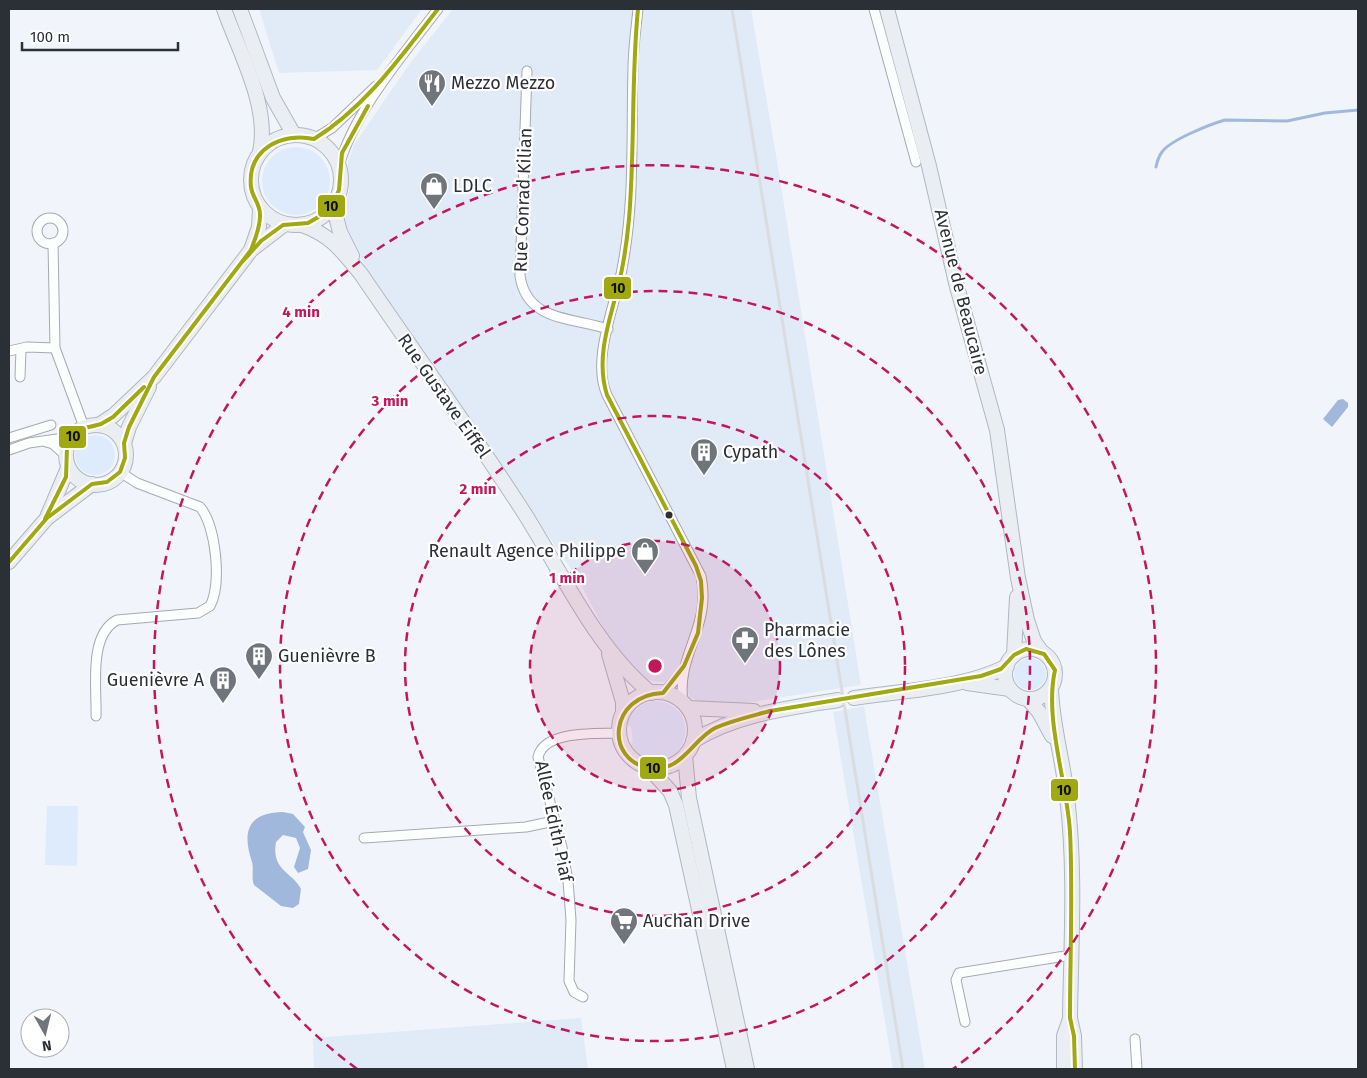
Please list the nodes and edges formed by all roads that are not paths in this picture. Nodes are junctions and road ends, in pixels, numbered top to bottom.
1 (224, 9) edge
2 (240, 9) edge
3 (438, 9) edge
4 (638, 9) edge
5 (874, 9) edge
6 (887, 9) edge
7 (527, 71) dead end
8 (382, 81) junction
9 (294, 135) junction
10 (314, 139) junction
11 (260, 152) junction
12 (916, 162) dead end
13 (338, 166) junction
14 (333, 205) junction
15 (260, 208) junction
16 (285, 224) junction
17 (302, 225) junction
18 (53, 243) dead end
19 (251, 250) junction
20 (360, 274) junction
21 (608, 329) junction
22 (55, 348) junction
23 (21, 349) junction
24 (9, 350) edge
25 (20, 377) dead end
26 (154, 378) junction
27 (51, 425) dead end
28 (99, 425) junction
29 (84, 427) junction
30 (71, 437) junction
31 (9, 438) edge
32 (43, 441) junction
33 (124, 443) junction
34 (9, 450) edge
35 (67, 461) junction
36 (120, 472) junction
37 (92, 484) junction
38 (47, 518) junction
39 (9, 562) edge
40 (1018, 578) junction
41 (607, 646) junction
42 (1041, 651) junction
43 (1011, 660) junction
44 (682, 672) junction
45 (958, 682) junction
46 (1010, 688) junction
47 (1051, 688) junction
48 (657, 693) junction
49 (854, 698) dead end
50 (1028, 699) junction
51 (838, 700) dead end
52 (685, 705) junction
53 (624, 711) junction
54 (770, 711) junction
55 (96, 716) dead end
56 (618, 733) junction
57 (693, 741) junction
58 (1057, 746) junction
59 (685, 756) junction
60 (649, 768) junction
61 (554, 821) junction
62 (364, 838) dead end
63 (1071, 954) junction
64 (583, 997) dead end
65 (1070, 1018) junction
66 (965, 1022) dead end
67 (1135, 1039) dead end
68 (734, 1069) edge
69 (747, 1069) edge
70 (1064, 1069) edge
71 (1075, 1069) edge
72 (1137, 1069) edge

1 - 11 main road
2 - 9 main road
3 - 8 street
4 - 21 street
5 - 12 street
6 - 40 main road, Avenue de Beaucaire
7 - 21 street, Rue Conrad Kilian
8 - 10 street
8 - 13 street
9 - 10 main road
9 - 11 main road
10 - 13 main road
11 - 15 main road
13 - 14 main road
14 - 17 main road
14 - 20 main road, Rue Gustave Eiffel
15 - 16 main road
15 - 19 main road
16 - 17 main road
16 - 19 main road
17 - 20 main road, Rue Gustave Eiffel
18 - 22 street
19 - 26 main road
20 - 41 main road, Rue Gustave Eiffel
21 - 44 street
22 - 23 street
22 - 29 street
23 - 24 street
23 - 25 street
26 - 28 main road
26 - 33 main road
27 - 31 street
28 - 29 main road
28 - 33 main road
29 - 30 main road
30 - 32 street
30 - 35 main road
32 - 34 street
32 - 35 street
33 - 36 main road
35 - 37 main road
35 - 38 main road
36 - 37 main road
36 - 55 street
37 - 38 main road
38 - 39 main road
40 - 42 main road, Avenue de Beaucaire
40 - 43 main road, Avenue de Beaucaire
41 - 48 main road, Rue Gustave Eiffel
41 - 53 main road, Rue Gustave Eiffel
42 - 43 main road
42 - 47 main road
43 - 45 main road
43 - 46 main road
44 - 48 street
44 - 52 street
45 - 46 main road
45 - 49 main road
46 - 50 main road
47 - 50 main road
47 - 58 main road
48 - 52 main road
48 - 53 main road
50 - 58 main road
51 - 54 main road
52 - 54 main road
52 - 57 main road
53 - 56 main road
54 - 57 main road
56 - 60 main road
56 - 61 street, Allée Édith Piaf
57 - 59 main road
58 - 63 main road
59 - 60 main road
59 - 69 main road
60 - 68 main road
61 - 62 street
61 - 64 street, Allée Édith Piaf
63 - 65 main road
63 - 66 street
65 - 70 main road
65 - 71 main road
67 - 72 street

